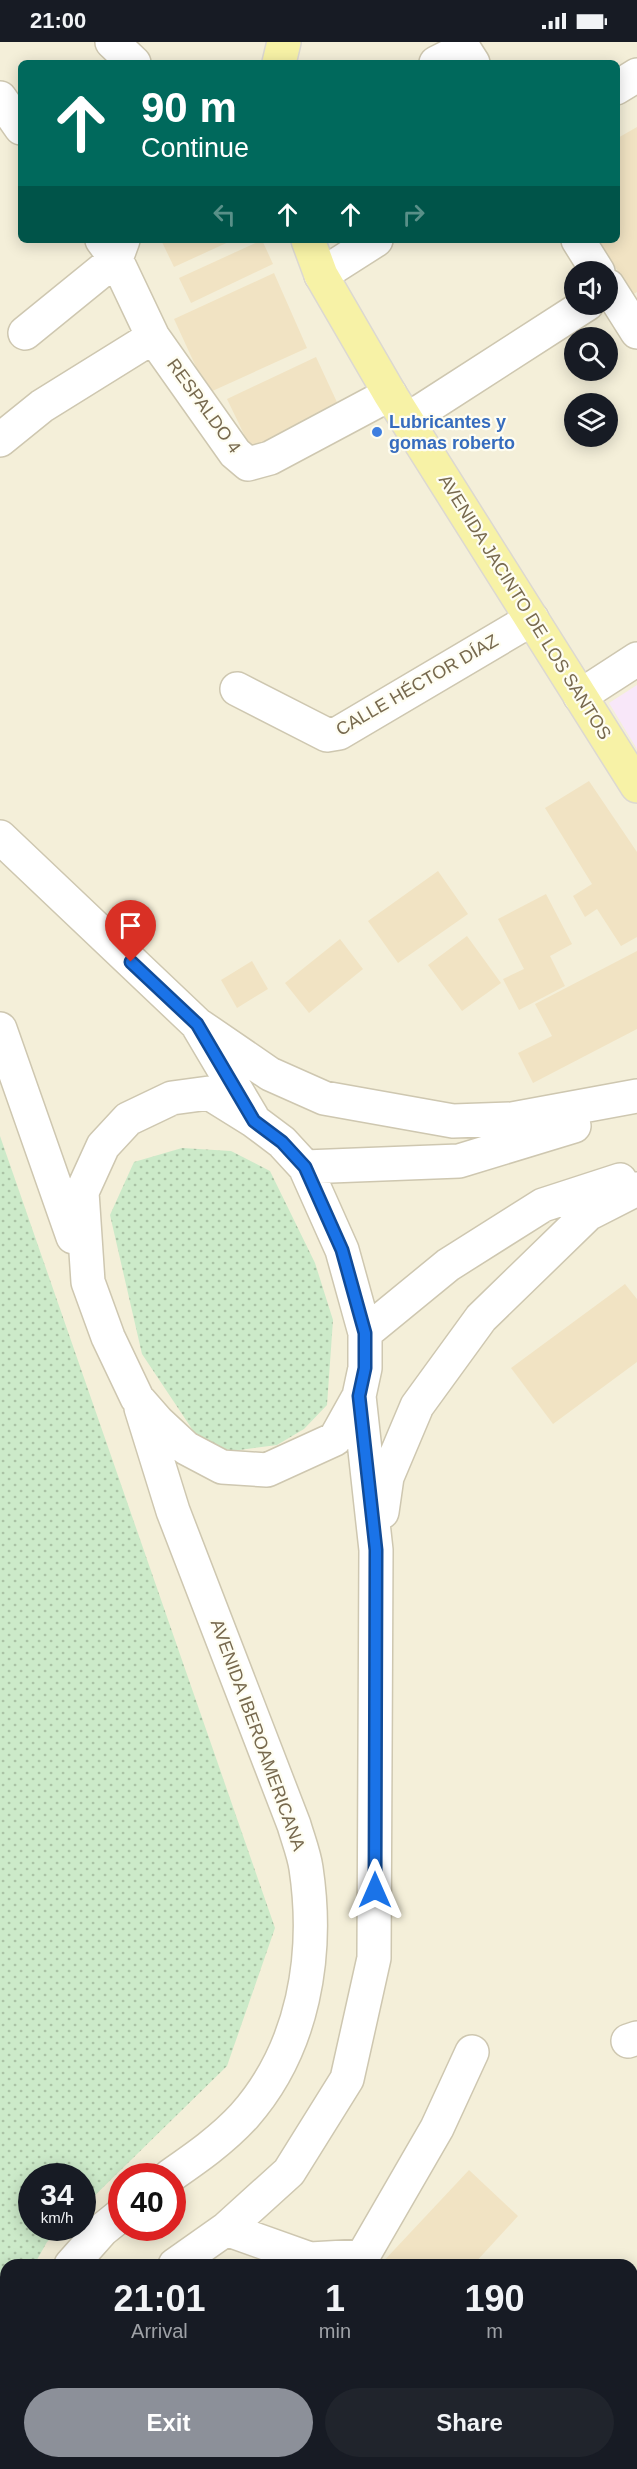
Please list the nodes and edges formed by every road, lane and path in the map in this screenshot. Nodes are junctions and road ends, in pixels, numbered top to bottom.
1 (112, 42) edge
2 (284, 42) edge
3 (131, 60) edge
4 (280, 60) edge
5 (442, 60) edge
6 (471, 60) edge
7 (637, 75) edge
8 (620, 86) edge
9 (0, 98) edge
10 (18, 124) edge
11 (309, 243) edge
12 (371, 243) edge
13 (579, 243) edge
14 (114, 246) edge
15 (588, 261) edge
16 (321, 275) junction
17 (618, 309) edge
18 (564, 311) edge
19 (637, 332) edge
20 (25, 333) dead end
21 (153, 337) junction
22 (399, 407) junction
23 (0, 440) edge
24 (532, 619) junction
25 (637, 659) edge
26 (237, 689) dead end
27 (580, 696) junction
28 (637, 786) edge
29 (0, 837) edge
30 (197, 1024) junction
31 (0, 1029) edge
32 (637, 1096) edge
33 (637, 1102) edge
34 (254, 1121) junction
35 (305, 1167) junction
36 (637, 1174) edge
37 (637, 1190) edge
38 (88, 1282) junction
39 (365, 1333) junction
40 (359, 1396) junction
41 (137, 1398) junction
42 (376, 1550) junction
43 (472, 2052) dead end
44 (186, 2165) edge
45 (108, 2225) edge
46 (226, 2229) junction
47 (76, 2259) edge
48 (184, 2259) edge

1 - 3 street
2 - 4 main road
5 - 6 street
7 - 8 street
9 - 10 street
11 - 16 main road, AVENIDA JACINTO DE LOS SANTOS
12 - 16 street
13 - 15 street
14 - 20 street
14 - 21 street, RESPALDO 4
16 - 22 main road, AVENIDA JACINTO DE LOS SANTOS
17 - 19 street
18 - 22 street
21 - 22 street, RESPALDO 4
21 - 23 street
22 - 24 main road, AVENIDA JACINTO DE LOS SANTOS
24 - 26 street, CALLE HÉCTOR DÍAZ
24 - 27 main road, AVENIDA JACINTO DE LOS SANTOS
25 - 27 street
27 - 28 main road, AVENIDA JACINTO DE LOS SANTOS
29 - 30 street
30 - 32 street
30 - 34 street
31 - 38 street
33 - 35 street
34 - 35 street
34 - 38 street
35 - 39 street
36 - 39 street
37 - 42 street
38 - 41 street
39 - 40 street
40 - 41 street
40 - 42 street
41 - 44 street, AVENIDA IBEROAMERICANA
42 - 46 street
43 - 46 street
45 - 47 street
46 - 48 street

